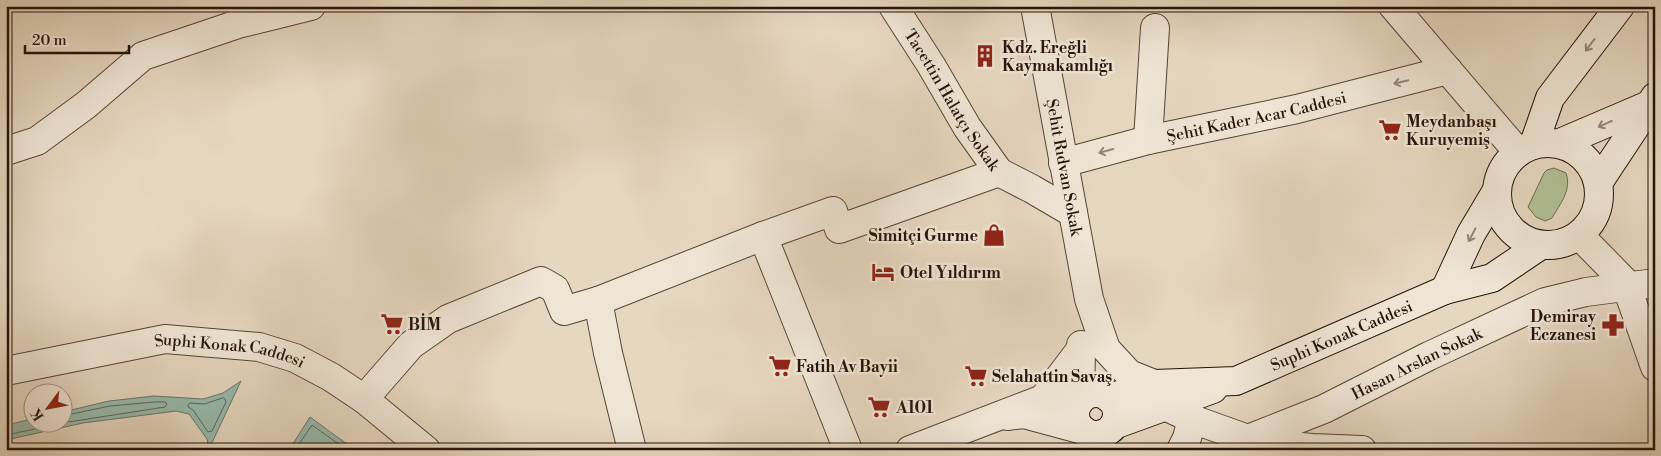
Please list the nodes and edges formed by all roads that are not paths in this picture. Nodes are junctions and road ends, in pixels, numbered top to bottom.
1 (311, 6) edge
2 (894, 6) edge
3 (1035, 6) edge
4 (1393, 6) edge
5 (1620, 6) edge
6 (1154, 28) dead end
7 (1448, 70) junction
8 (1652, 101) edge
9 (1148, 140) junction
10 (1537, 146) junction
11 (6, 151) edge
12 (1064, 163) junction
13 (998, 172) junction
14 (1598, 183) junction
15 (1496, 192) junction
16 (1073, 213) junction
17 (1579, 235) junction
18 (763, 236) junction
19 (1541, 245) junction
20 (1655, 283) edge
21 (1627, 287) junction
22 (1445, 290) junction
23 (598, 301) junction
24 (1094, 349) junction
25 (1655, 368) edge
26 (6, 371) edge
27 (1160, 395) junction
28 (1108, 398) junction
29 (364, 399) junction
30 (1043, 399) junction
31 (1080, 401) junction
32 (999, 417) junction
33 (1192, 419) junction
34 (1114, 426) junction
35 (1083, 430) junction
36 (1244, 444) edge
37 (426, 450) edge
38 (632, 450) edge
39 (848, 450) edge
40 (910, 450) edge
41 (1181, 450) edge
42 (1362, 450) edge

1 - 11 street
2 - 13 street, Tacettin Halatçı Sokak
3 - 12 street, Şehit Rıdvan Sokak
4 - 7 street
5 -> 10 street
6 - 9 street
7 -> 9 street, Şehit Kader Acar Caddesi
7 - 10 street
8 -> 10 street
8 - 14 street
9 -> 12 street, Şehit Kader Acar Caddesi
10 - 14 street
10 - 15 street
12 - 16 street, Şehit Rıdvan Sokak
13 - 16 street, Tacettin Halatçı Sokak
13 - 18 street
14 - 17 street
15 - 19 street
15 -> 22 street
16 - 24 street, Şehit Rıdvan Sokak
17 - 19 street
17 - 21 street
18 - 23 street
18 - 39 street
19 - 22 street, Suphi Konak Caddesi
20 - 21 street, Hasan Arslan Sokak
21 - 25 street
21 - 36 street, Hasan Arslan Sokak
22 - 27 street, Suphi Konak Caddesi
23 - 29 street
23 - 38 street
24 - 27 street
24 - 28 street, Şehit Rıdvan Sokak
24 - 30 street, Şehit Rıdvan Sokak
24 - 31 street, Şehit Rıdvan Sokak
26 - 29 street, Suphi Konak Caddesi
27 - 28 street, Suphi Konak Caddesi
27 - 33 street
27 - 34 street, Suphi Konak Caddesi
28 - 31 street, Suphi Konak Caddesi
28 - 34 street
29 - 37 street, Suphi Konak Caddesi
30 - 31 street, Suphi Konak Caddesi
30 - 32 street, Suphi Konak Caddesi
31 - 35 street
32 - 35 street, Suphi Konak Caddesi
32 - 40 street, Suphi Konak Caddesi
33 - 36 street
33 - 41 street
34 - 35 street, Suphi Konak Caddesi
36 - 42 street

